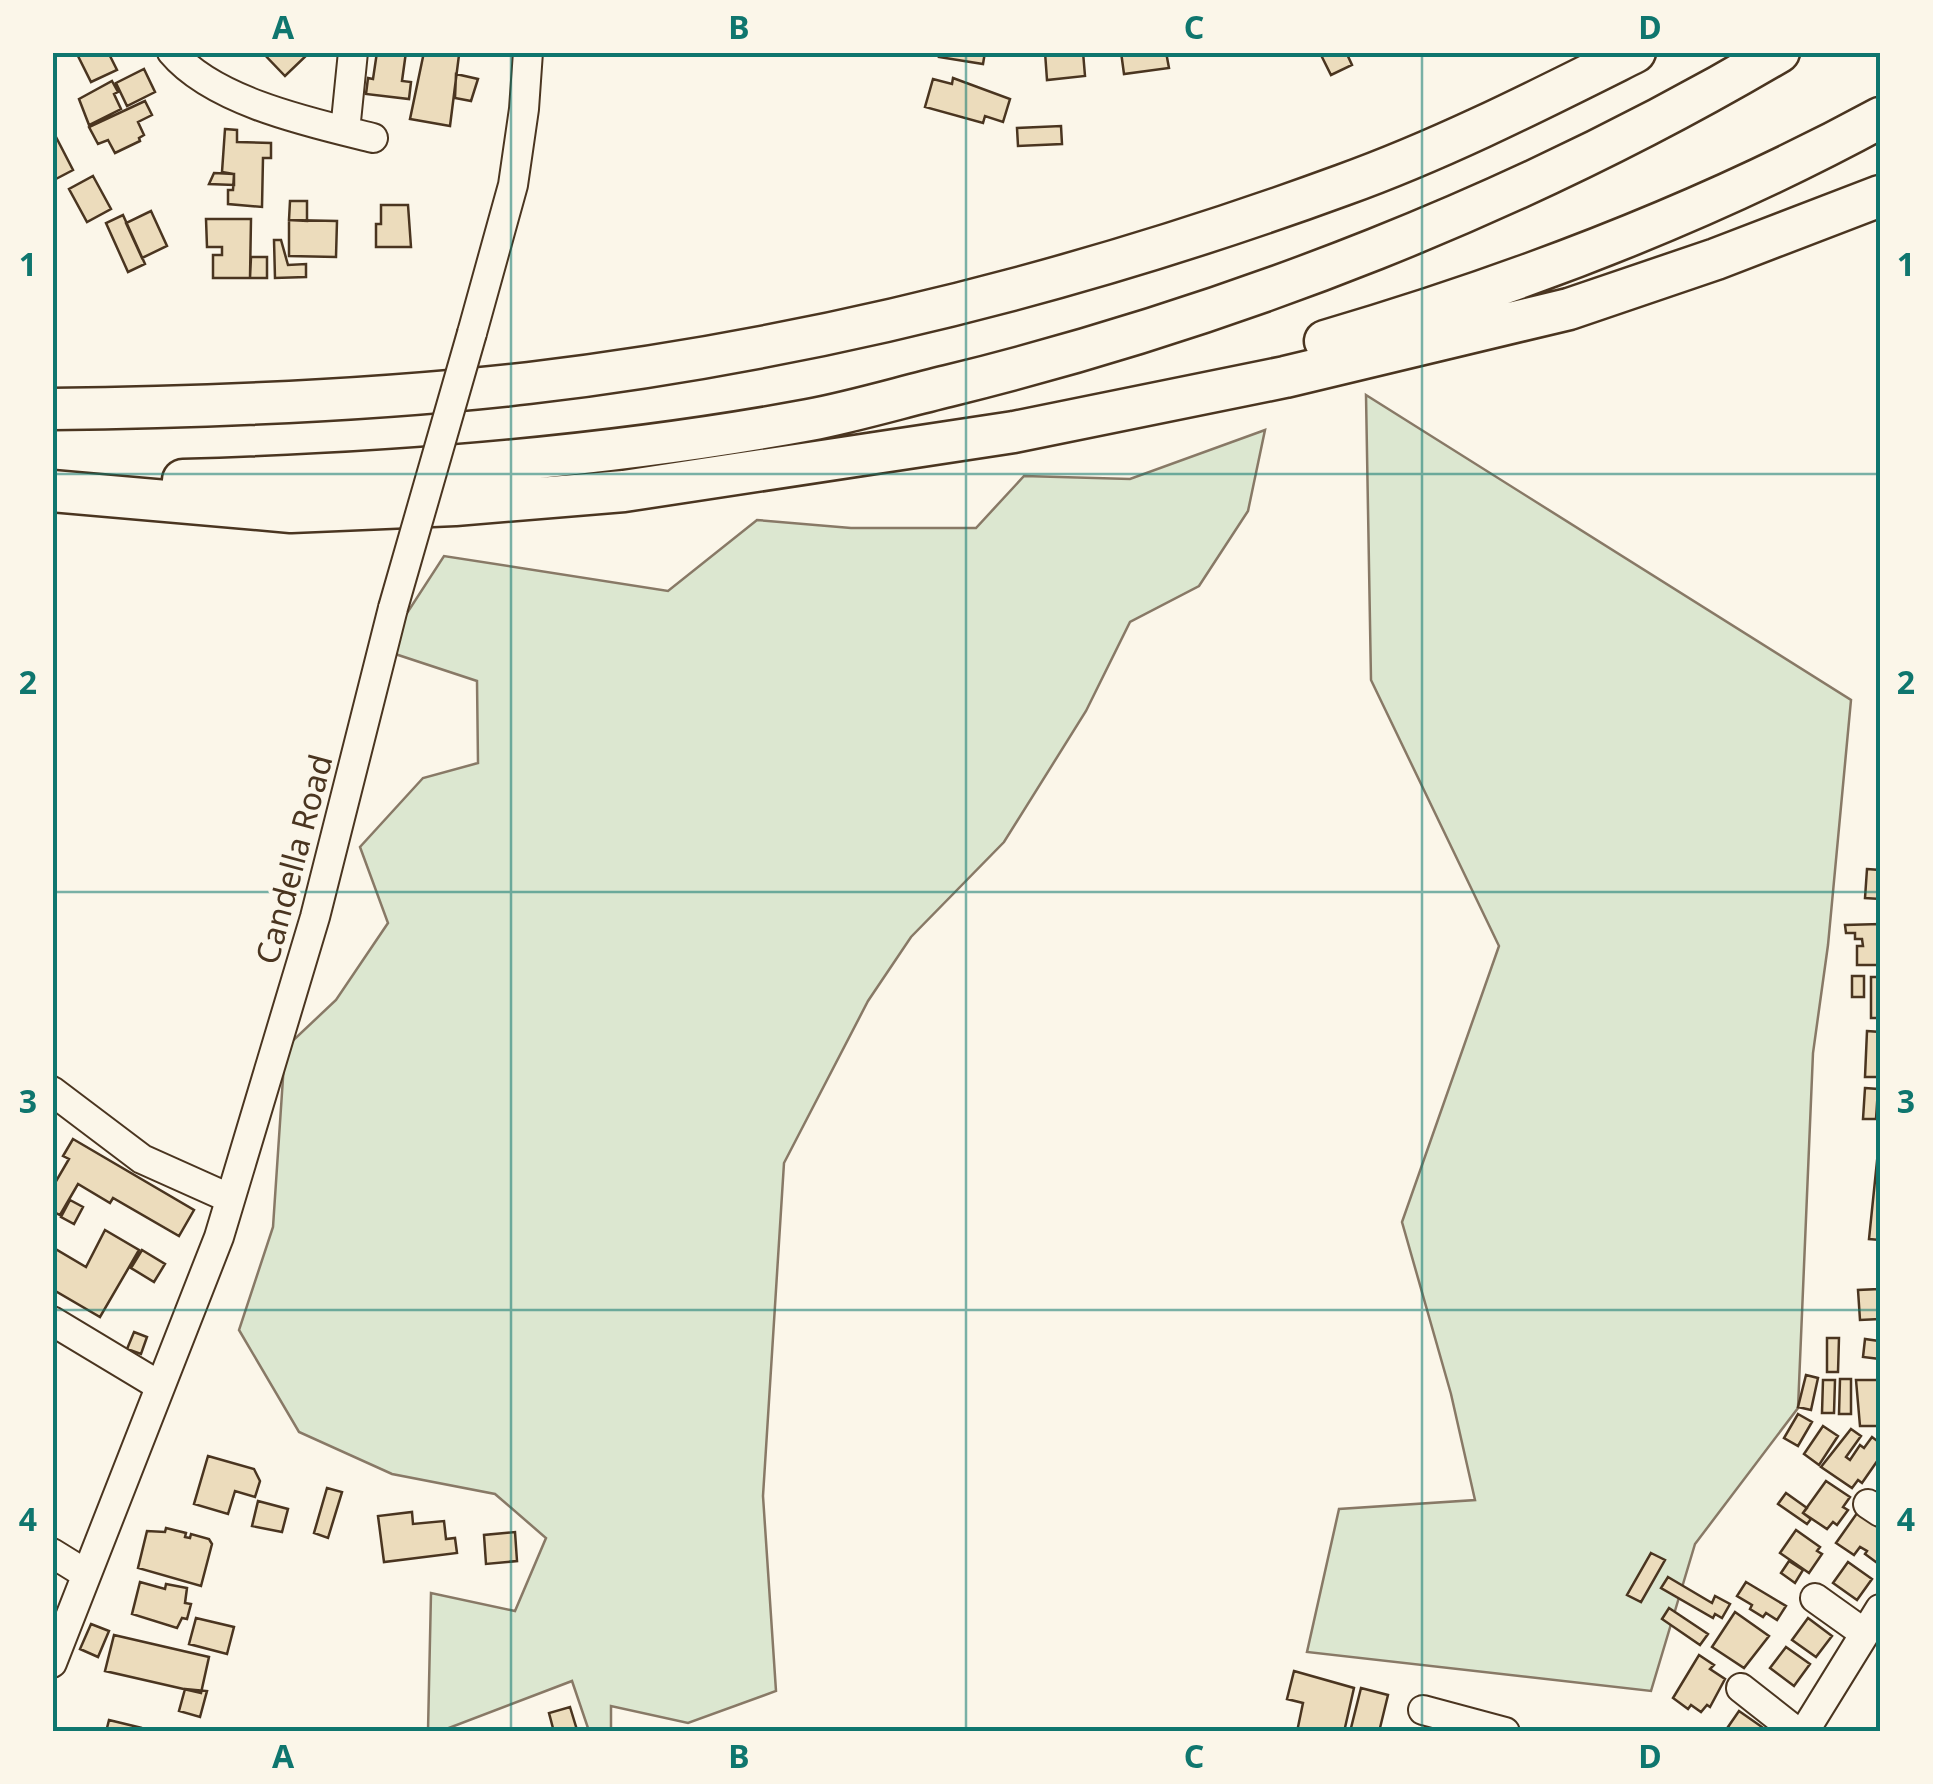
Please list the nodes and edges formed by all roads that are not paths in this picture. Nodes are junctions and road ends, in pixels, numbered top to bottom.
1 (172, 52) edge
2 (353, 52) edge
3 (528, 52) edge
4 (1576, 52) edge
5 (1635, 52) edge
6 (1779, 52) edge
7 (1880, 118) edge
8 (345, 131) junction
9 (374, 138) dead end
10 (1880, 196) edge
11 (1265, 211) junction
12 (52, 409) edge
13 (1014, 432) junction
14 (52, 488) edge
15 (52, 1092) edge
16 (229, 1198) junction
17 (52, 1321) edge
18 (160, 1386) junction
19 (52, 1553) edge
20 (86, 1574) junction
21 (1815, 1598) dead end
22 (1880, 1609) edge
23 (1864, 1633) junction
24 (52, 1663) edge
25 (1741, 1688) dead end
26 (1423, 1710) dead end
27 (1505, 1732) edge
28 (1801, 1732) edge

1 - 8 street
2 - 8 street
3 - 16 street, Candella Road, bridge
4 - 11 highway
5 - 11 highway
6 - 14 highway
7 - 13 highway
8 - 9 street
10 - 13 highway
11 - 12 highway
13 - 14 highway
15 - 16 street
16 - 18 street, Candella Road
17 - 18 street
18 - 20 street, Candella Road
19 - 20 street
20 - 24 street, Candella Road
21 - 23 street
22 - 23 street
23 - 28 street
25 - 28 street
26 - 27 street

